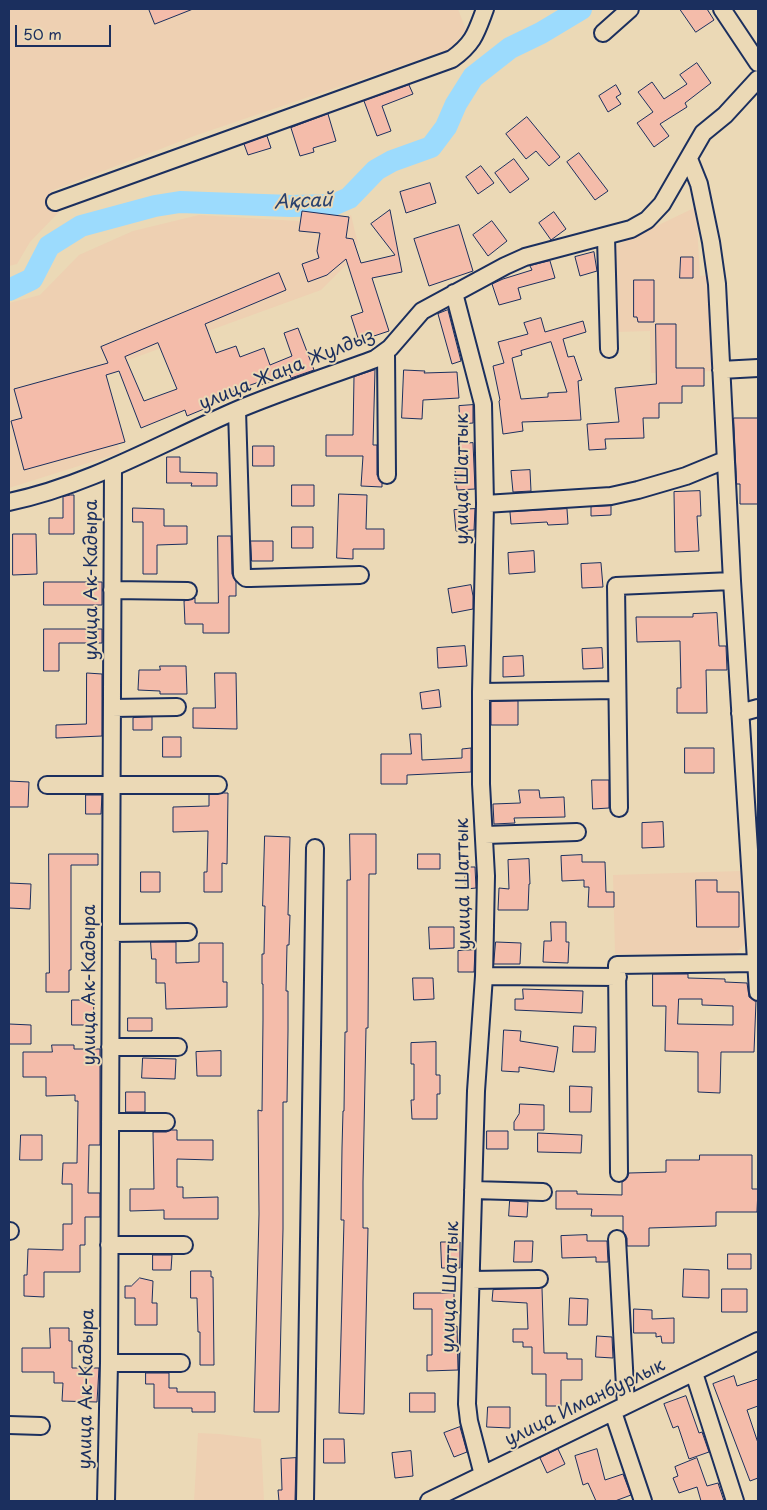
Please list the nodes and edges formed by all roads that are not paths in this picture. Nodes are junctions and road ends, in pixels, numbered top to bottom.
1 (486, 9) edge
2 (630, 9) edge
3 (722, 9) edge
4 (603, 33) dead end
5 (758, 63) edge
6 (758, 79) edge
7 (689, 159) junction
8 (55, 202) dead end
9 (606, 237) junction
10 (454, 293) junction
11 (609, 349) dead end
12 (386, 352) junction
13 (758, 368) edge
14 (721, 370) junction
15 (237, 410) junction
16 (725, 460) junction
17 (113, 468) junction
18 (387, 475) dead end
19 (9, 502) edge
20 (485, 504) junction
21 (360, 575) dead end
22 (732, 581) junction
23 (112, 590) junction
24 (188, 591) dead end
25 (617, 690) junction
26 (481, 692) junction
27 (177, 707) dead end
28 (112, 708) junction
29 (758, 708) edge
30 (740, 713) junction
31 (218, 784) dead end
32 (48, 785) dead end
33 (111, 786) junction
34 (619, 808) dead end
35 (577, 832) dead end
36 (485, 835) junction
37 (315, 848) dead end
38 (188, 932) dead end
39 (111, 933) junction
40 (756, 963) junction
41 (484, 976) junction
42 (618, 977) junction
43 (758, 991) edge
44 (110, 1047) junction
45 (178, 1047) dead end
46 (110, 1122) junction
47 (166, 1122) dead end
48 (619, 1173) dead end
49 (473, 1190) junction
50 (543, 1192) dead end
51 (617, 1239) dead end
52 (109, 1245) junction
53 (184, 1245) dead end
54 (539, 1279) dead end
55 (471, 1280) junction
56 (758, 1341) edge
57 (109, 1363) junction
58 (180, 1363) dead end
59 (694, 1372) junction
60 (620, 1409) junction
61 (9, 1425) edge
62 (42, 1426) dead end
63 (483, 1475) junction
64 (454, 1496) edge
65 (106, 1501) edge
66 (305, 1501) edge
67 (429, 1501) edge
68 (643, 1501) edge
69 (735, 1501) edge

1 - 8 street
2 - 4 street
3 - 5 street
6 - 7 street, улица Жана Жулдыз
7 - 9 street, улица Жана Жулдыз
7 - 14 street
9 - 10 street, улица Жана Жулдыз
9 - 11 street
10 - 12 street, улица Жана Жулдыз
10 - 20 street, улица Шаттык
12 - 15 street, улица Жана Жулдыз
12 - 18 street
13 - 14 street
14 - 16 street
15 - 17 street, улица Жана Жулдыз
15 - 21 street
16 - 20 street
16 - 22 street
17 - 19 street, улица Жана Жулдыз
17 - 23 street, улица Ак-Кадыра
20 - 26 street, улица Шаттык
22 - 25 street
22 - 30 street
23 - 24 street
23 - 28 street, улица Ак-Кадыра
25 - 26 street
25 - 34 street
26 - 36 street, улица Шаттык
27 - 28 street
28 - 33 street, улица Ак-Кадыра
29 - 30 street
30 - 40 street
31 - 33 street
32 - 33 street
33 - 39 street, улица Ак-Кадыра
35 - 36 street
36 - 41 street, улица Шаттык
37 - 66 street
38 - 39 street
39 - 44 street, улица Ак-Кадыра
40 - 42 street
40 - 43 street
41 - 42 street
41 - 49 street, улица Шаттык
42 - 48 street
44 - 45 street
44 - 46 street, улица Ак-Кадыра
46 - 47 street
46 - 52 street, улица Ак-Кадыра
49 - 50 street
49 - 55 street, улица Шаттык
51 - 60 street
52 - 53 street
52 - 57 street, улица Ак-Кадыра
54 - 55 street
55 - 63 street, улица Шаттык
56 - 59 street, улица Иманбурлык
57 - 58 street
57 - 65 street, улица Ак-Кадыра
59 - 60 street, улица Иманбурлык
59 - 69 street
60 - 63 street, улица Иманбурлык
60 - 68 street
61 - 62 street
63 - 64 street, улица Иманбурлык
64 - 67 street, улица Иманбурлык

